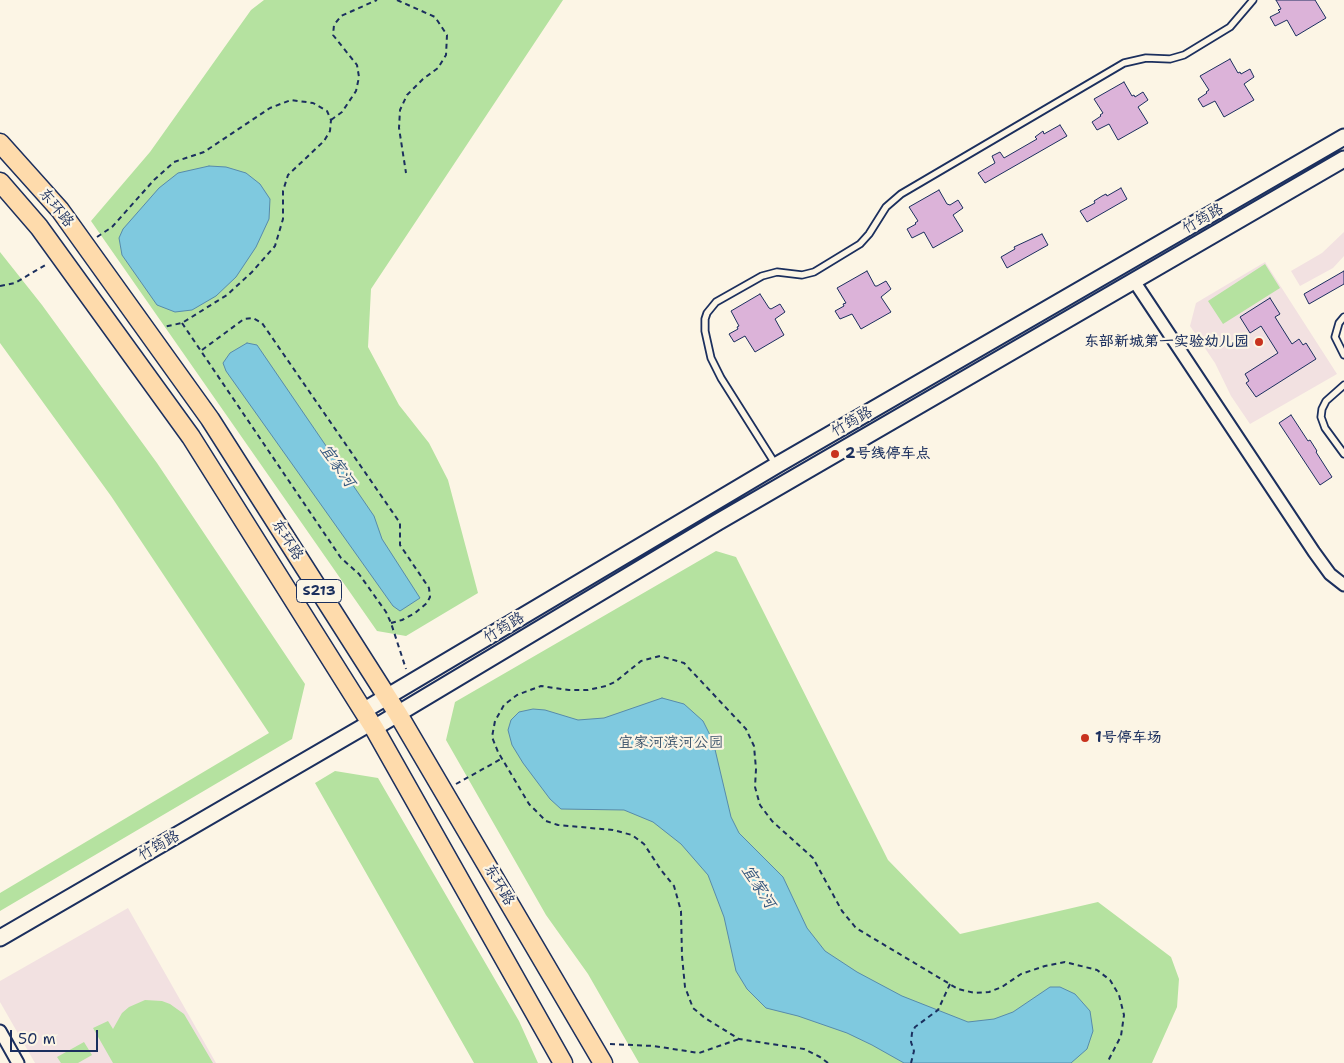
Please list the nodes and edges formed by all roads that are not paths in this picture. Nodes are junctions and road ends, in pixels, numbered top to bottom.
1 (1253, 0) edge
2 (1344, 137) edge
3 (0, 143) edge
4 (1344, 159) edge
5 (0, 182) edge
6 (1134, 281) junction
7 (1344, 317) edge
8 (1344, 356) edge
9 (1344, 385) edge
10 (1344, 454) edge
11 (777, 465) junction
12 (1344, 585) edge
13 (387, 697) junction
14 (398, 714) junction
15 (369, 721) junction
16 (0, 938) edge
17 (0, 1031) edge
18 (18, 1063) edge
19 (563, 1063) edge
20 (602, 1063) edge

1 - 11 lane
2 - 11 main road, 竹筠路
3 - 13 highway, 东环路 / S213
4 - 6 main road, 竹筠路
5 - 15 highway, 东环路 / S213
6 - 12 street
6 - 14 main road, 竹筠路
7 - 8 lane
9 - 10 lane
11 - 13 main road, 竹筠路
13 - 14 highway, 东环路 / S213
13 - 15 main road, 竹筠路
14 - 15 main road, 竹筠路
14 - 20 highway, 东环路 / S213
15 - 16 main road, 竹筠路
15 - 19 highway, 东环路 / S213
17 - 18 street

